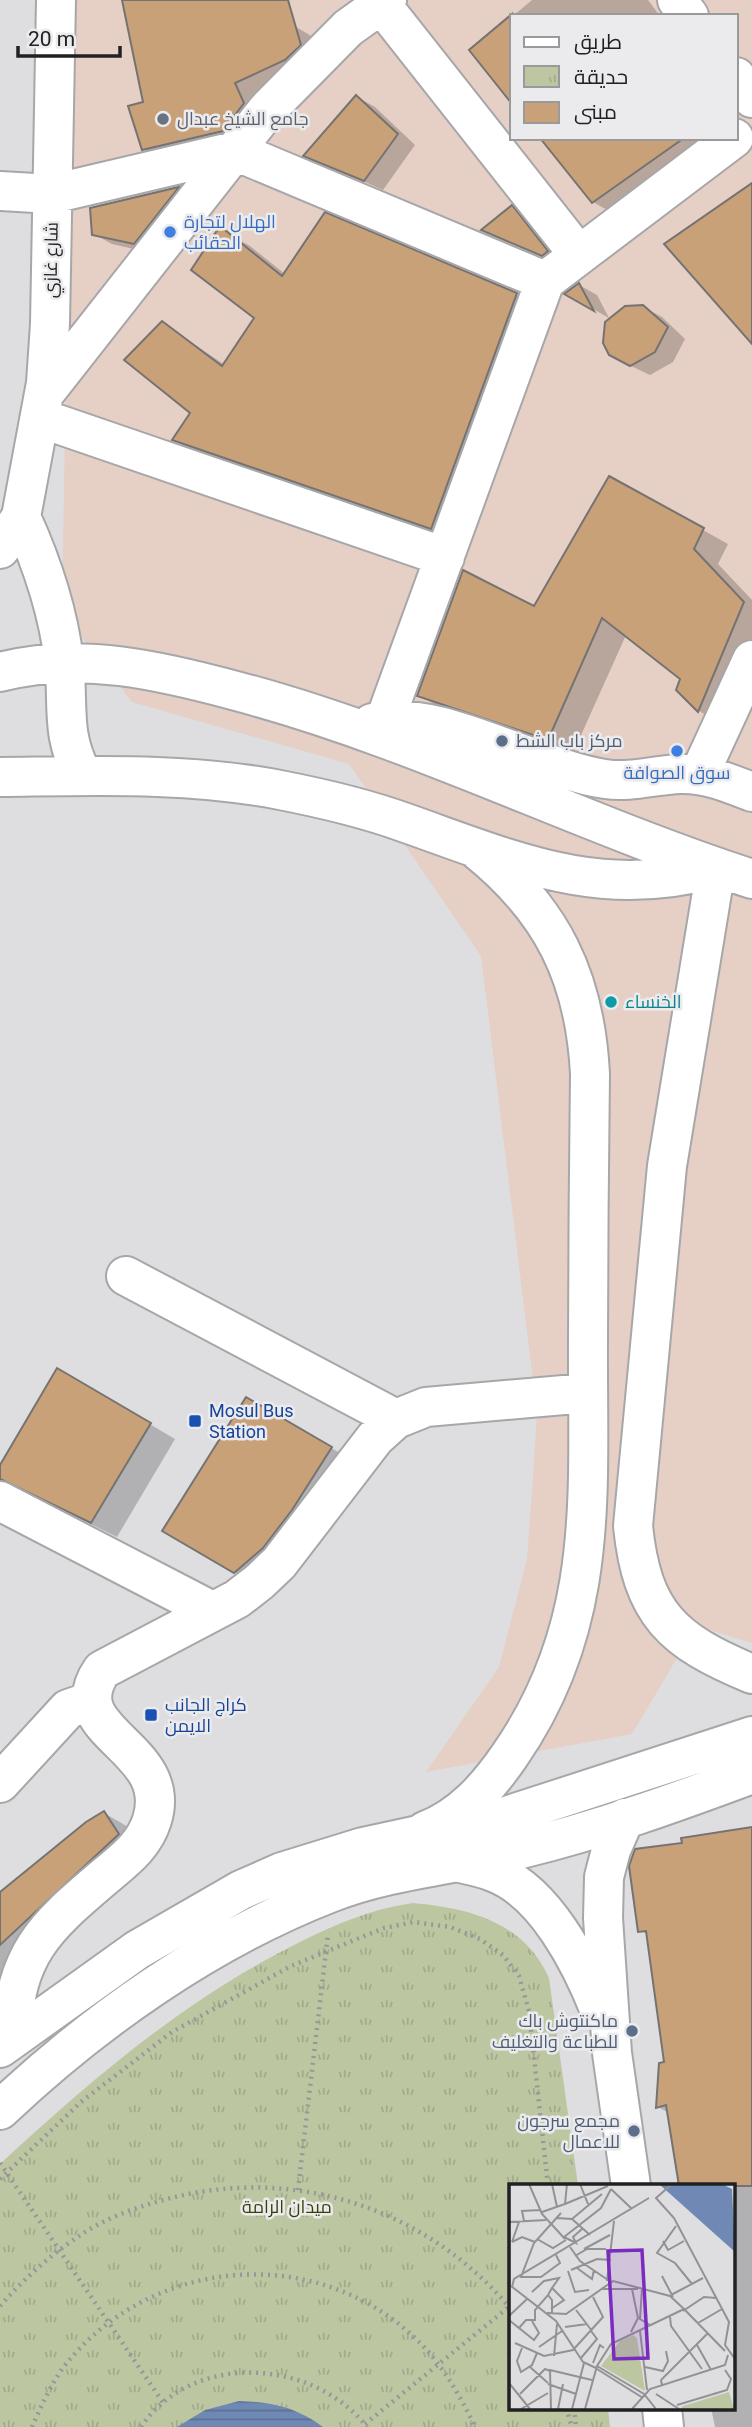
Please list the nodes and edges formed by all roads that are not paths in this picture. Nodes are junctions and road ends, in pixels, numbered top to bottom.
1 (55, 0) edge
2 (384, 2) edge
3 (343, 14) edge
4 (738, 80) edge
5 (752, 98) edge
6 (731, 140) edge
7 (234, 151) junction
8 (0, 191) edge
9 (52, 194) junction
10 (579, 255) junction
11 (545, 281) junction
12 (42, 406) junction
13 (21, 517) junction
14 (0, 549) edge
15 (444, 557) junction
16 (752, 660) edge
17 (64, 663) junction
18 (4, 668) edge
19 (372, 723) junction
20 (699, 775) junction
21 (83, 776) junction
22 (0, 778) edge
23 (752, 792) edge
24 (476, 849) junction
25 (716, 867) junction
26 (752, 879) edge
27 (126, 1276) dead end
28 (587, 1392) junction
29 (396, 1419) junction
30 (0, 1502) edge
31 (212, 1611) junction
32 (752, 1674) edge
33 (91, 1701) junction
34 (752, 1736) edge
35 (752, 1774) edge
36 (0, 1783) edge
37 (625, 1818) junction
38 (412, 1836) junction
39 (456, 1862) junction
40 (6, 2043) edge
41 (612, 2053) junction
42 (0, 2110) edge
43 (631, 2184) edge

1 - 9 street, شارع غازي
2 - 3 street
2 - 10 street
3 - 7 street
4 - 5 street
6 - 10 street
7 - 9 street
7 - 11 street
7 - 12 street
8 - 9 street
9 - 12 street, شارع غازي
10 - 11 street
11 - 15 street
12 - 13 street, شارع غازي
12 - 15 street
13 - 14 street, شارع غازي
13 - 17 street
15 - 19 street
16 - 20 street
17 - 18 street
17 - 19 street
17 - 21 street
19 - 20 street
19 - 25 street
20 - 23 street
21 - 22 street
21 - 24 street
24 - 25 street
24 - 28 street
25 - 26 street
25 - 32 street
27 - 29 street
28 - 29 street
28 - 38 street
29 - 31 street
30 - 31 street
31 - 33 street
33 - 36 street
33 - 40 street
34 - 38 street
35 - 37 street
37 - 39 street
37 - 41 street
38 - 40 street
39 - 41 street
39 - 42 street
41 - 43 street

